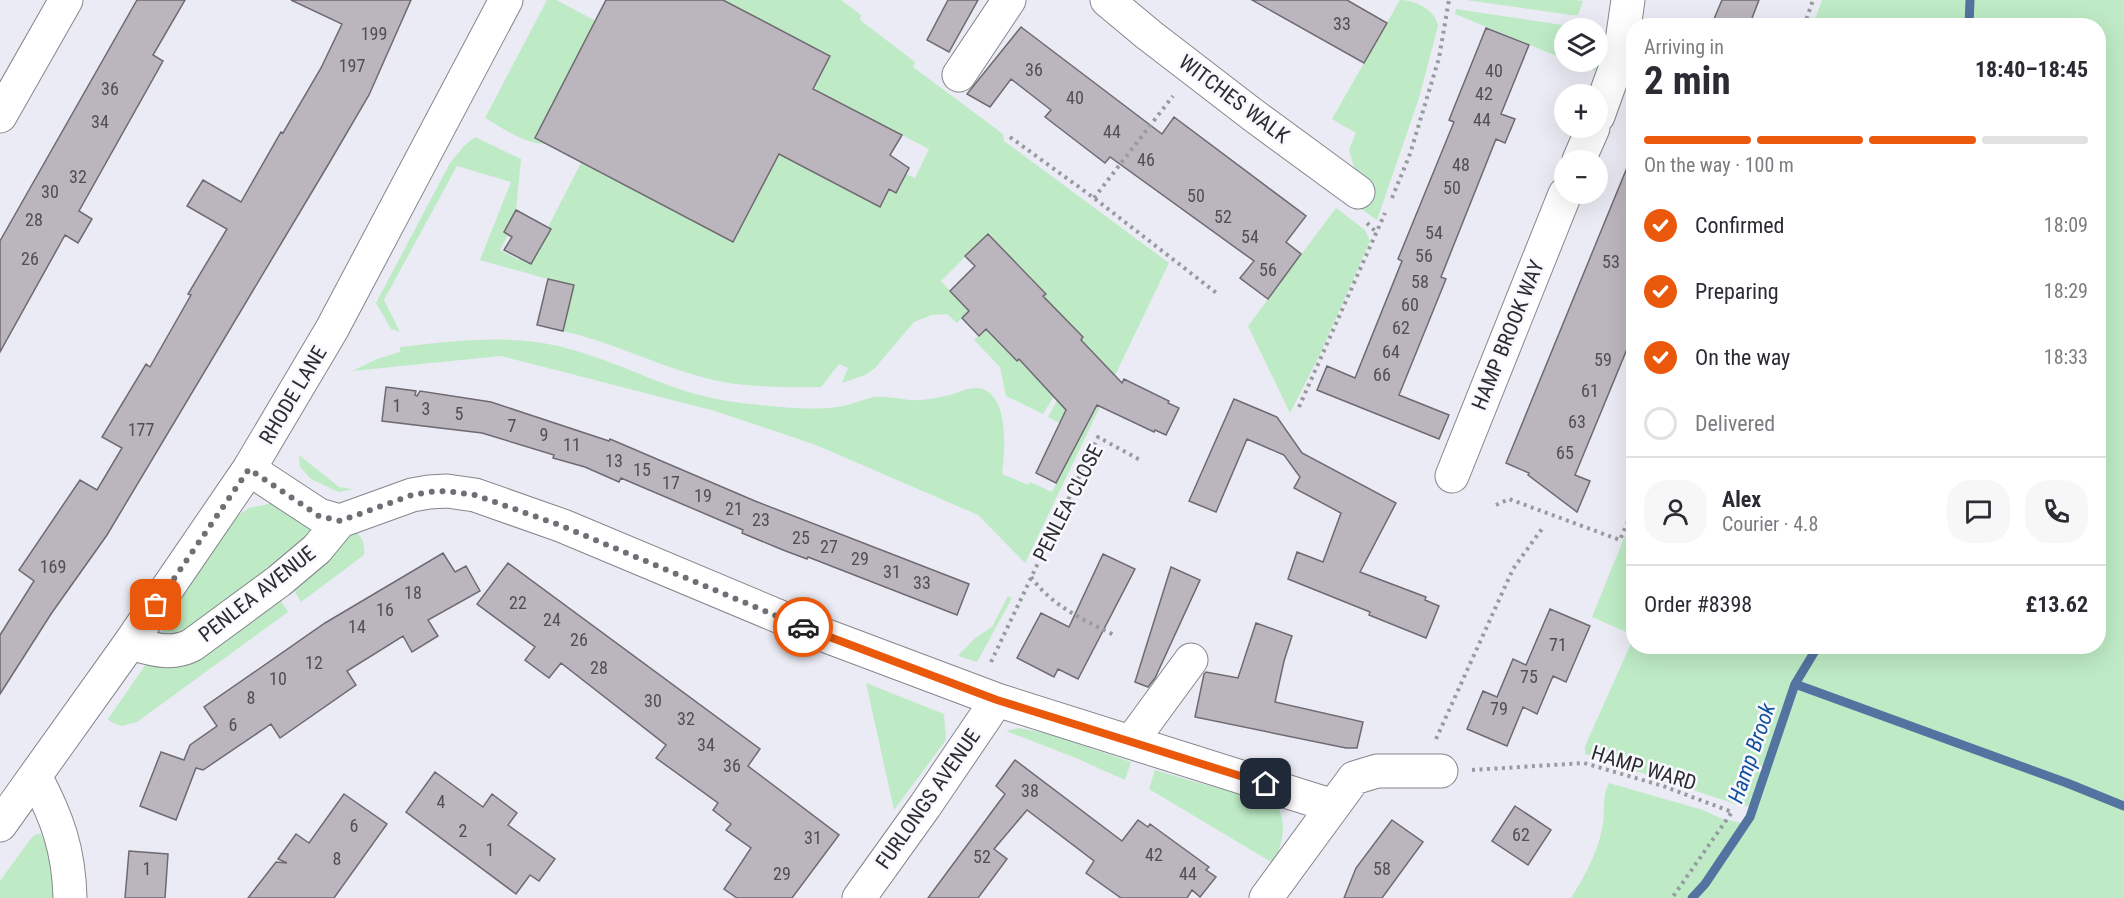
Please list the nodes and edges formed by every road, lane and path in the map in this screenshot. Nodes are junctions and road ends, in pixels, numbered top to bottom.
1 (66, 0) edge
2 (506, 0) edge
3 (1009, 0) edge
4 (1628, 0) edge
5 (1813, 0) edge
6 (1111, 1) edge
7 (1807, 18) edge
8 (1194, 70) junction
9 (959, 75) dead end
10 (1608, 88) edge
11 (0, 116) edge
12 (1010, 137) dead end
13 (1358, 192) dead end
14 (1094, 198) junction
15 (1561, 204) edge
16 (1219, 295) dead end
17 (1142, 461) dead end
18 (249, 469) junction
19 (1452, 476) dead end
20 (1496, 505) dead end
21 (340, 521) junction
22 (1544, 526) dead end
23 (1626, 526) edge
24 (1030, 576) junction
25 (1114, 634) dead end
26 (130, 643) junction
27 (1191, 660) dead end
28 (987, 696) junction
29 (1437, 736) dead end
30 (1131, 741) junction
31 (1441, 771) joint
32 (35, 776) junction
33 (1333, 806) junction
34 (0, 825) edge
35 (70, 898) edge
36 (859, 898) edge
37 (1266, 898) edge
38 (1672, 898) edge

1 - 11 street
2 - 18 street, RHODE LANE
3 - 9 street
4 - 10 street
5 - 7 path
6 - 8 street, WITCHES WALK
8 - 13 street, WITCHES WALK
8 - 14 path
12 - 14 path
14 - 16 path
15 - 19 street, HAMP BROOK WAY
17 - 24 path, PENLEA CLOSE
18 - 21 street, PENLEA AVENUE
18 - 26 street, RHODE LANE
20 - 23 path
21 - 26 street, PENLEA AVENUE
21 - 28 street, PENLEA AVENUE
22 - 29 path
24 - 25 path, PENLEA CLOSE
24 - 28 path, PENLEA CLOSE
26 - 32 street, RHODE LANE
27 - 30 street
28 - 30 street, PENLEA AVENUE
28 - 36 street, FURLONGS AVENUE
30 - 33 street, PENLEA AVENUE
31 - 33 street
31 - 38 path, HAMP WARD
32 - 34 street, RHODE LANE
32 - 35 street
33 - 37 street

